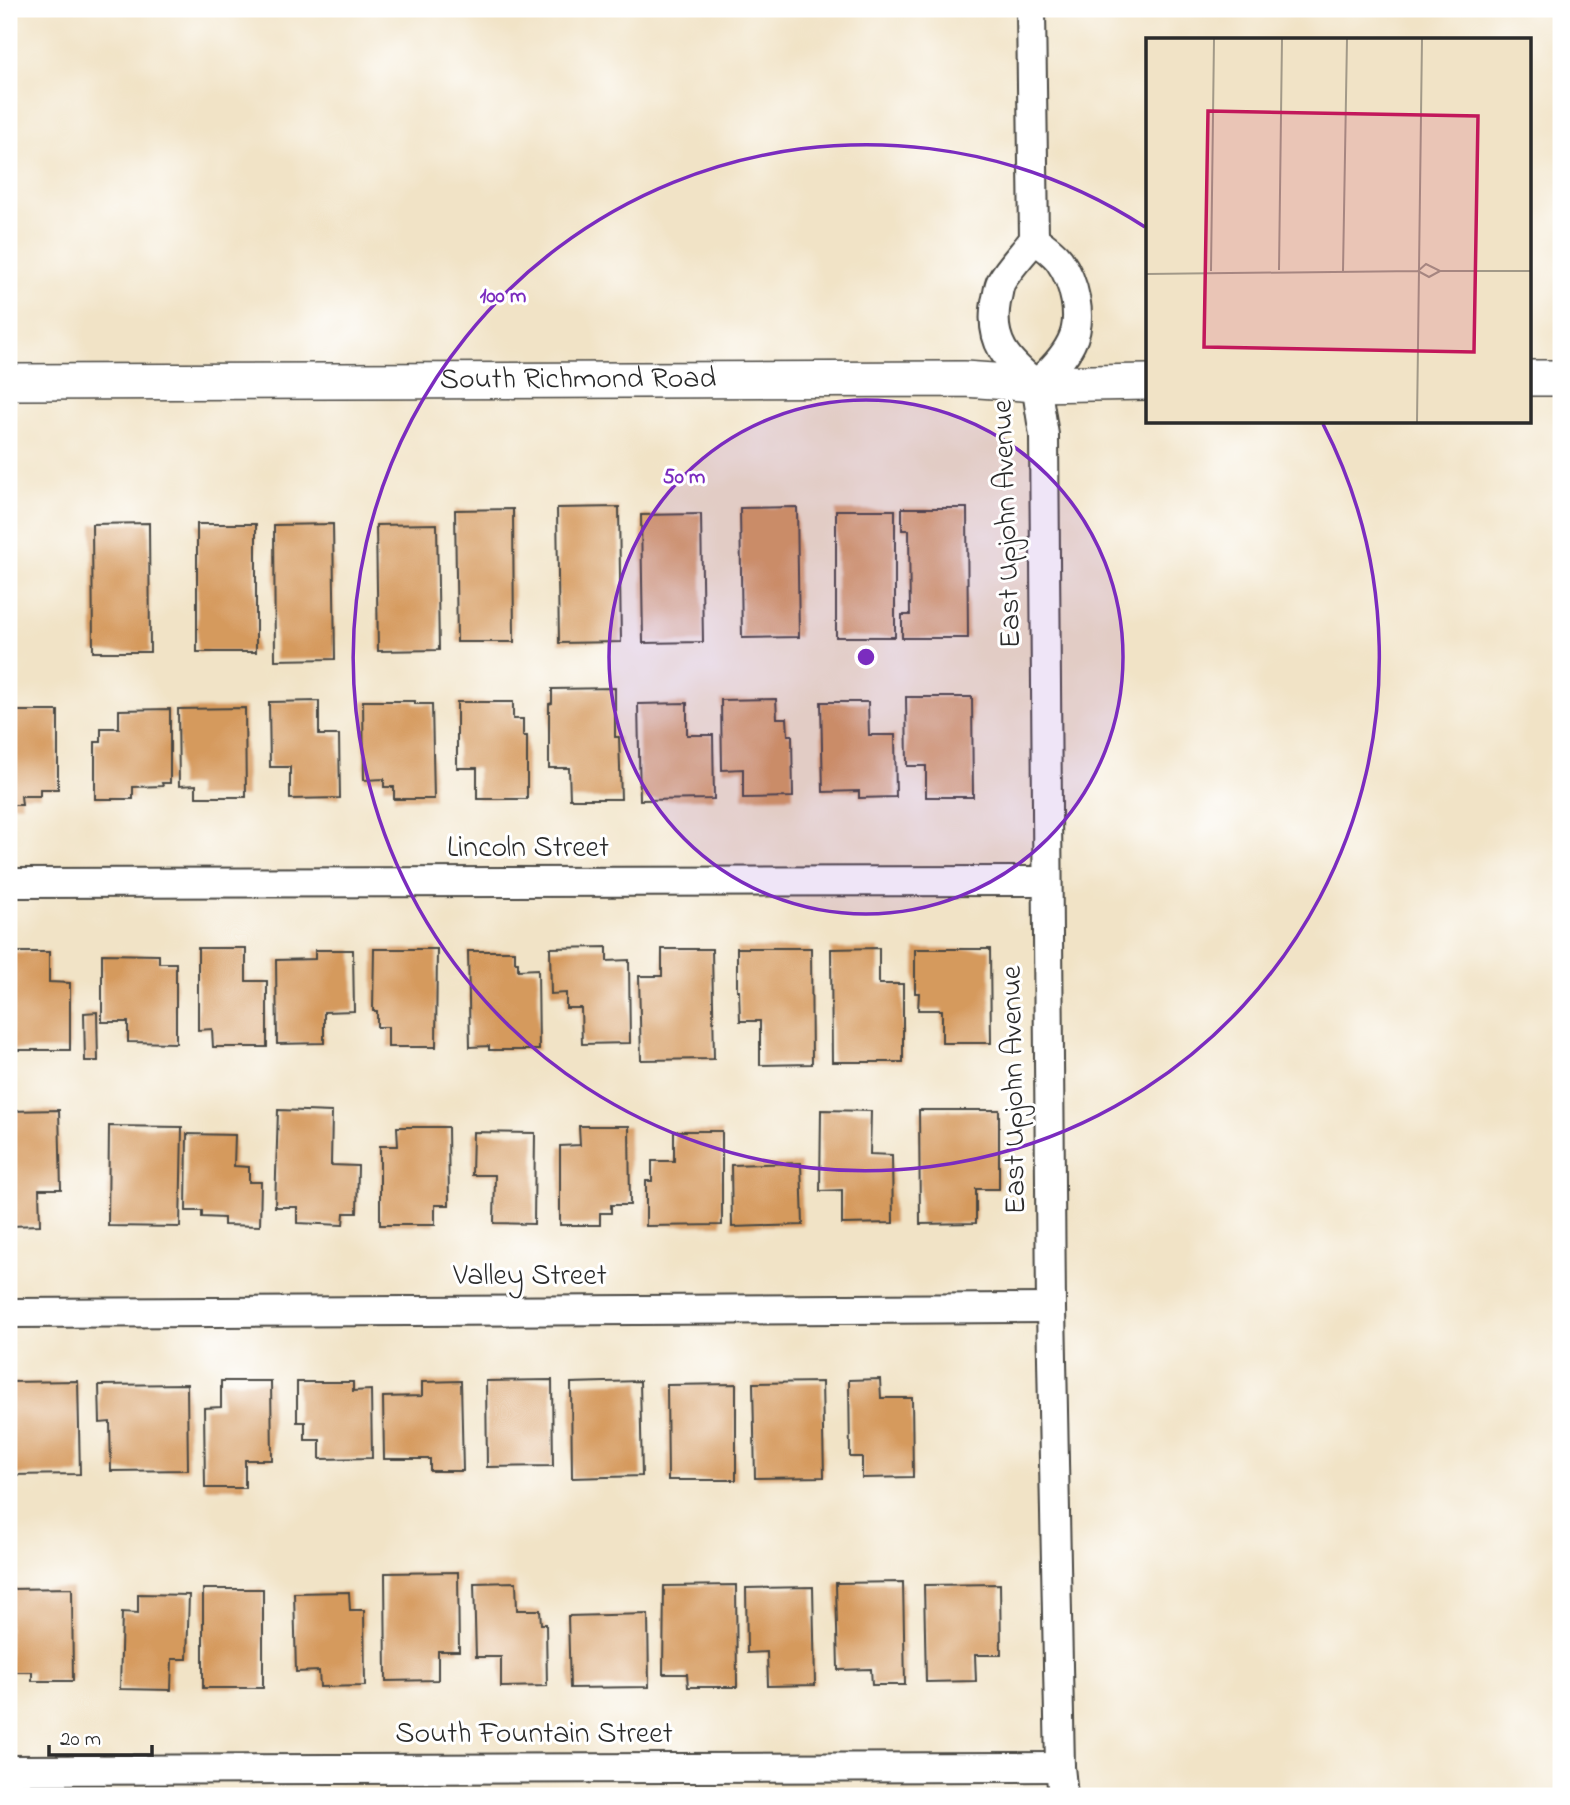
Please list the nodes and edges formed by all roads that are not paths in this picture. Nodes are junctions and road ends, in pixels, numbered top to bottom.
1 (1031, 9) edge
2 (1034, 239) junction
3 (1561, 377) edge
4 (1532, 378) edge
5 (9, 382) edge
6 (1146, 382) edge
7 (1036, 384) junction
8 (1047, 881) junction
9 (9, 883) edge
10 (1051, 1308) junction
11 (9, 1313) edge
12 (1060, 1767) junction
13 (9, 1770) edge
14 (1063, 1796) edge

1 - 2 street
2 - 7 street
2 - 7 street
3 - 4 street
5 - 7 street, South Richmond Road
6 - 7 street, South Richmond Road
7 - 8 street, East Upjohn Avenue
8 - 9 street, Lincoln Street
8 - 10 street, East Upjohn Avenue
10 - 11 street, Valley Street
10 - 12 street, East Upjohn Avenue
12 - 13 street, South Fountain Street
12 - 14 street, East Upjohn Avenue

